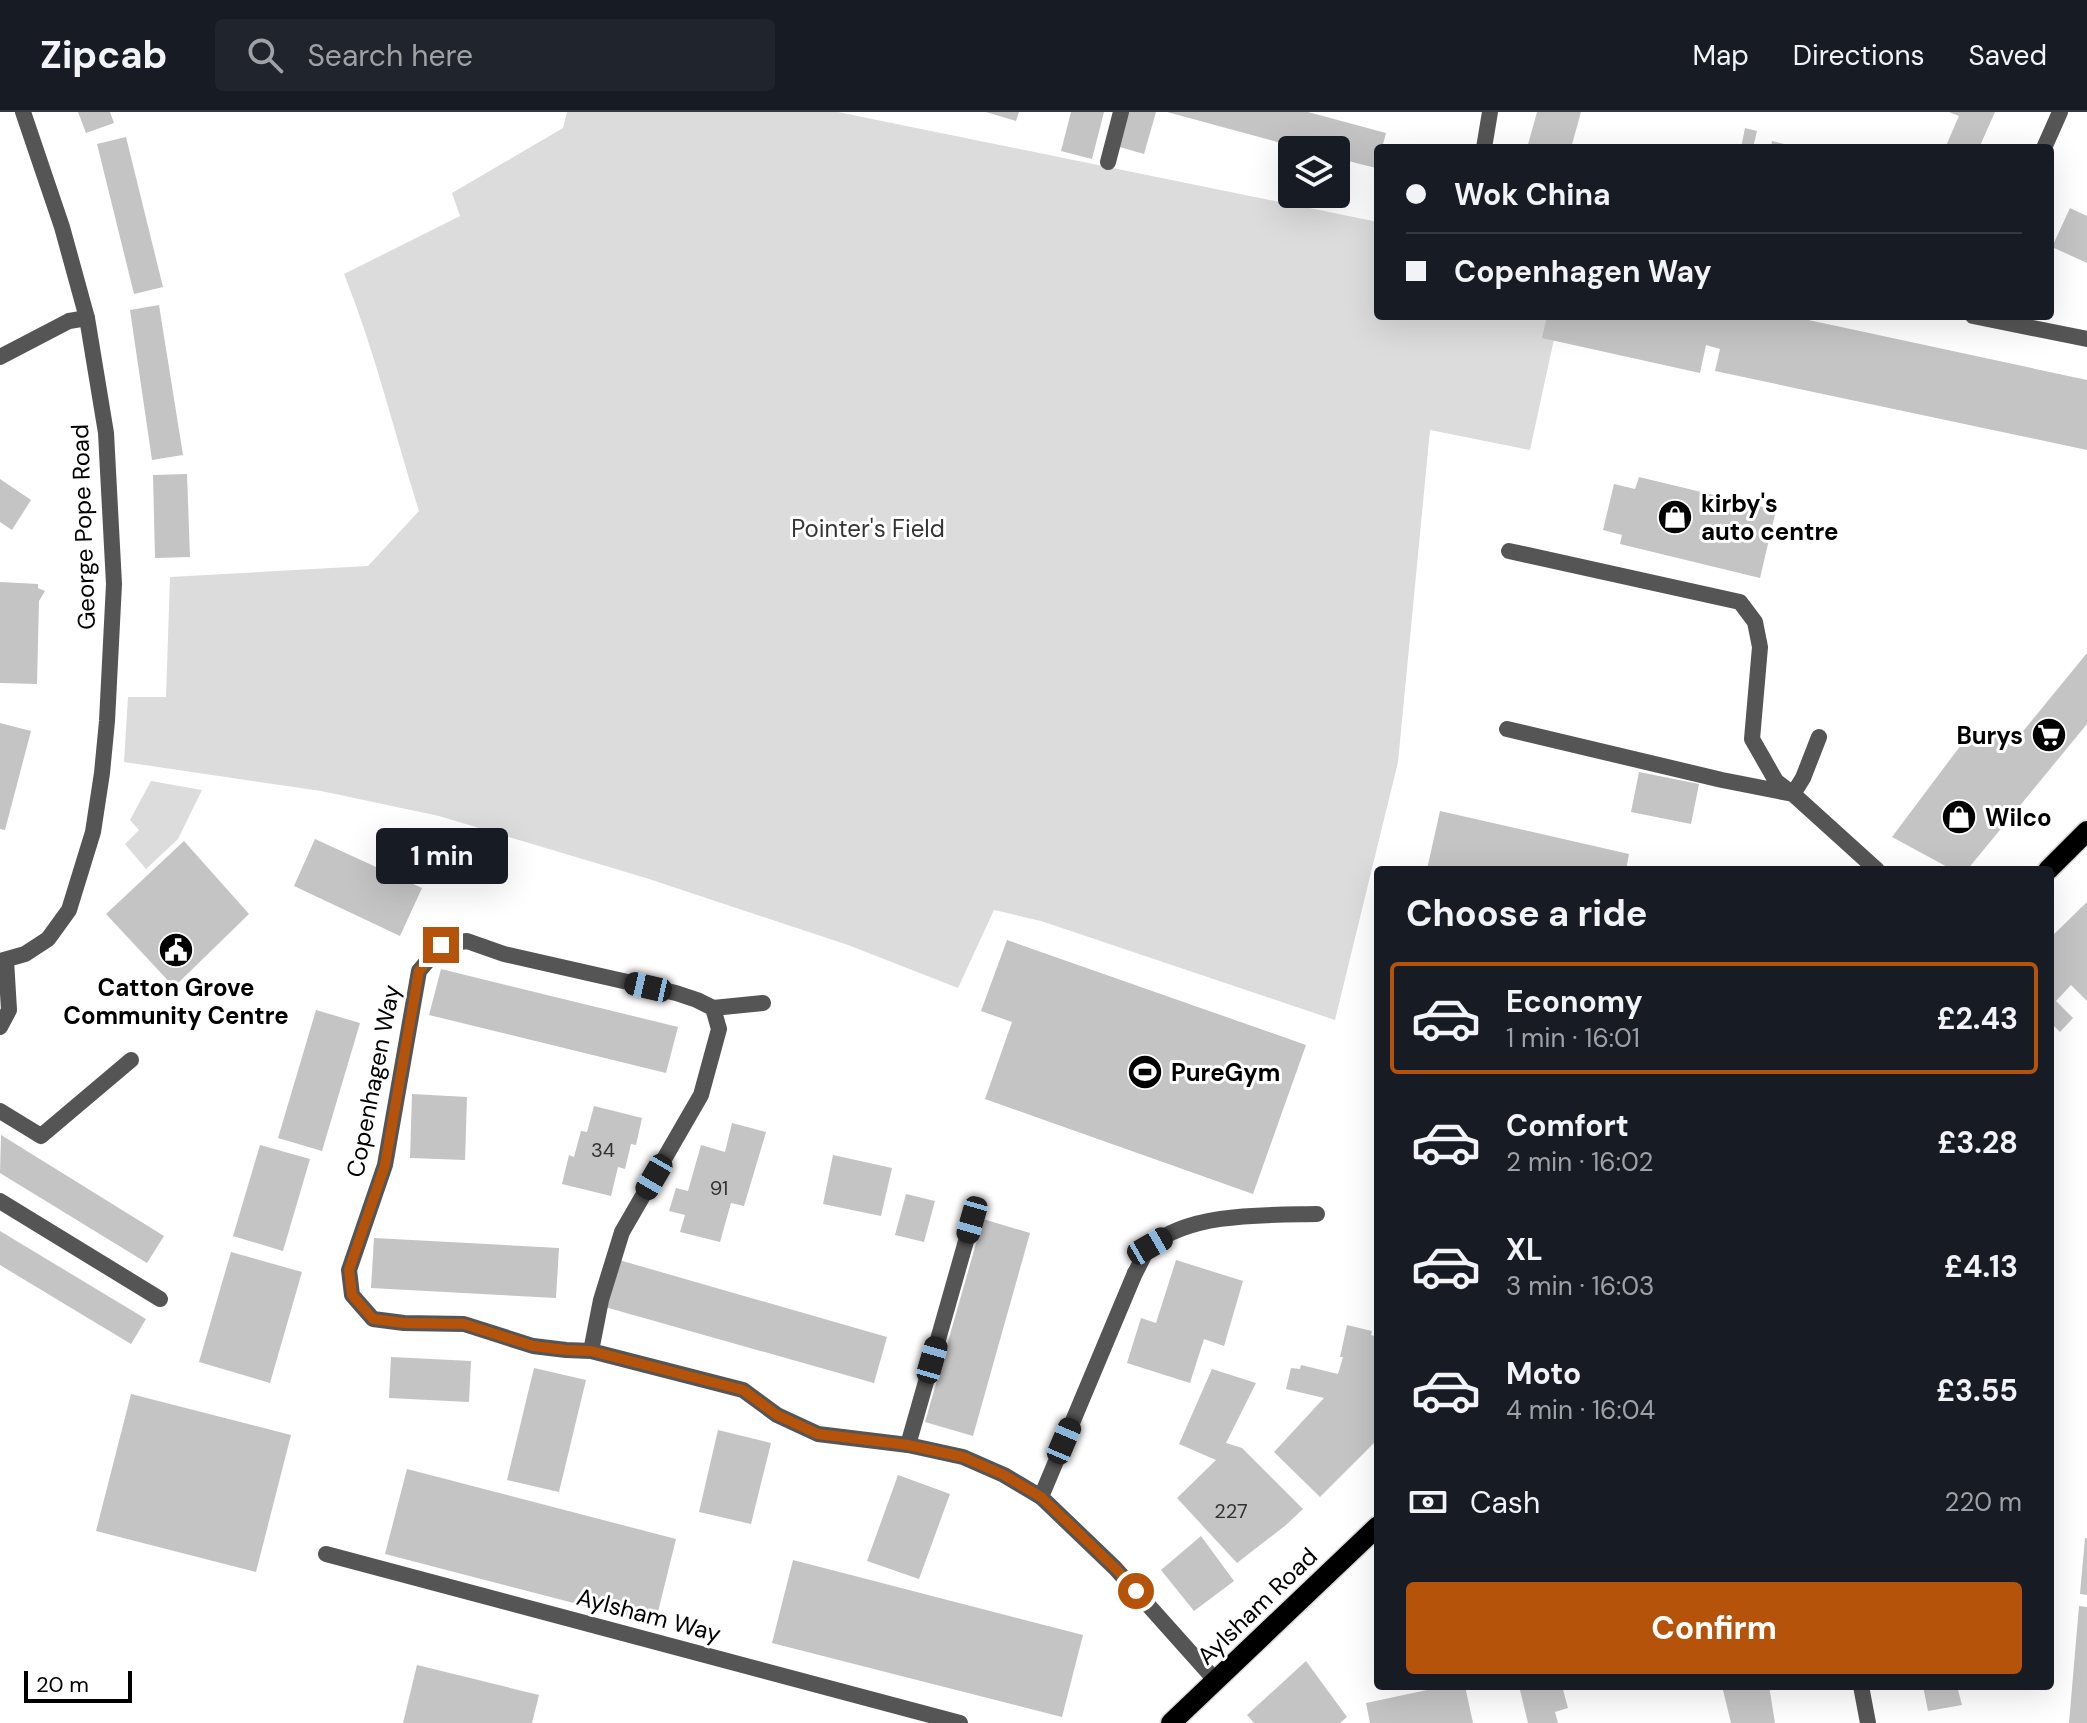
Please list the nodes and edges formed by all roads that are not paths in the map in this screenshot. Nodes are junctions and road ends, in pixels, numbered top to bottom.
1 (23, 112) edge
2 (1121, 112) edge
3 (1490, 112) edge
4 (2060, 112) edge
5 (1485, 144) edge
6 (2046, 144) edge
7 (1108, 162) dead end
8 (87, 318) junction
9 (1993, 320) edge
10 (2087, 339) edge
11 (0, 357) edge
12 (1509, 551) dead end
13 (1507, 729) dead end
14 (1819, 737) dead end
15 (1793, 794) junction
16 (2087, 831) edge
17 (1873, 866) edge
18 (2052, 866) edge
19 (3, 960) edge
20 (763, 1003) dead end
21 (713, 1008) junction
22 (0, 1027) edge
23 (131, 1060) dead end
24 (0, 1111) edge
25 (0, 1201) edge
26 (1317, 1214) dead end
27 (972, 1220) dead end
28 (160, 1299) dead end
29 (591, 1351) junction
30 (908, 1445) junction
31 (1041, 1497) junction
32 (1374, 1530) edge
33 (326, 1554) dead end
34 (1216, 1681) junction
35 (1862, 1690) edge
36 (960, 1723) edge
37 (1171, 1723) edge
38 (1868, 1723) edge

1 - 8 street, George Pope Road
2 - 7 street
3 - 5 street
4 - 6 street
8 - 11 street
8 - 19 street, George Pope Road
9 - 10 street
12 - 15 street
13 - 15 street
14 - 15 street
15 - 17 street
16 - 18 main road
19 - 22 street
20 - 21 street
21 - 29 street
21 - 29 street, Copenhagen Way
23 - 24 street
25 - 28 street
26 - 31 street
27 - 30 street
29 - 30 street, Copenhagen Way
30 - 31 street, Copenhagen Way
31 - 34 street, Copenhagen Way
32 - 34 main road, Aylsham Road
33 - 36 street, Aylsham Way
34 - 37 main road, Aylsham Road
35 - 38 street

